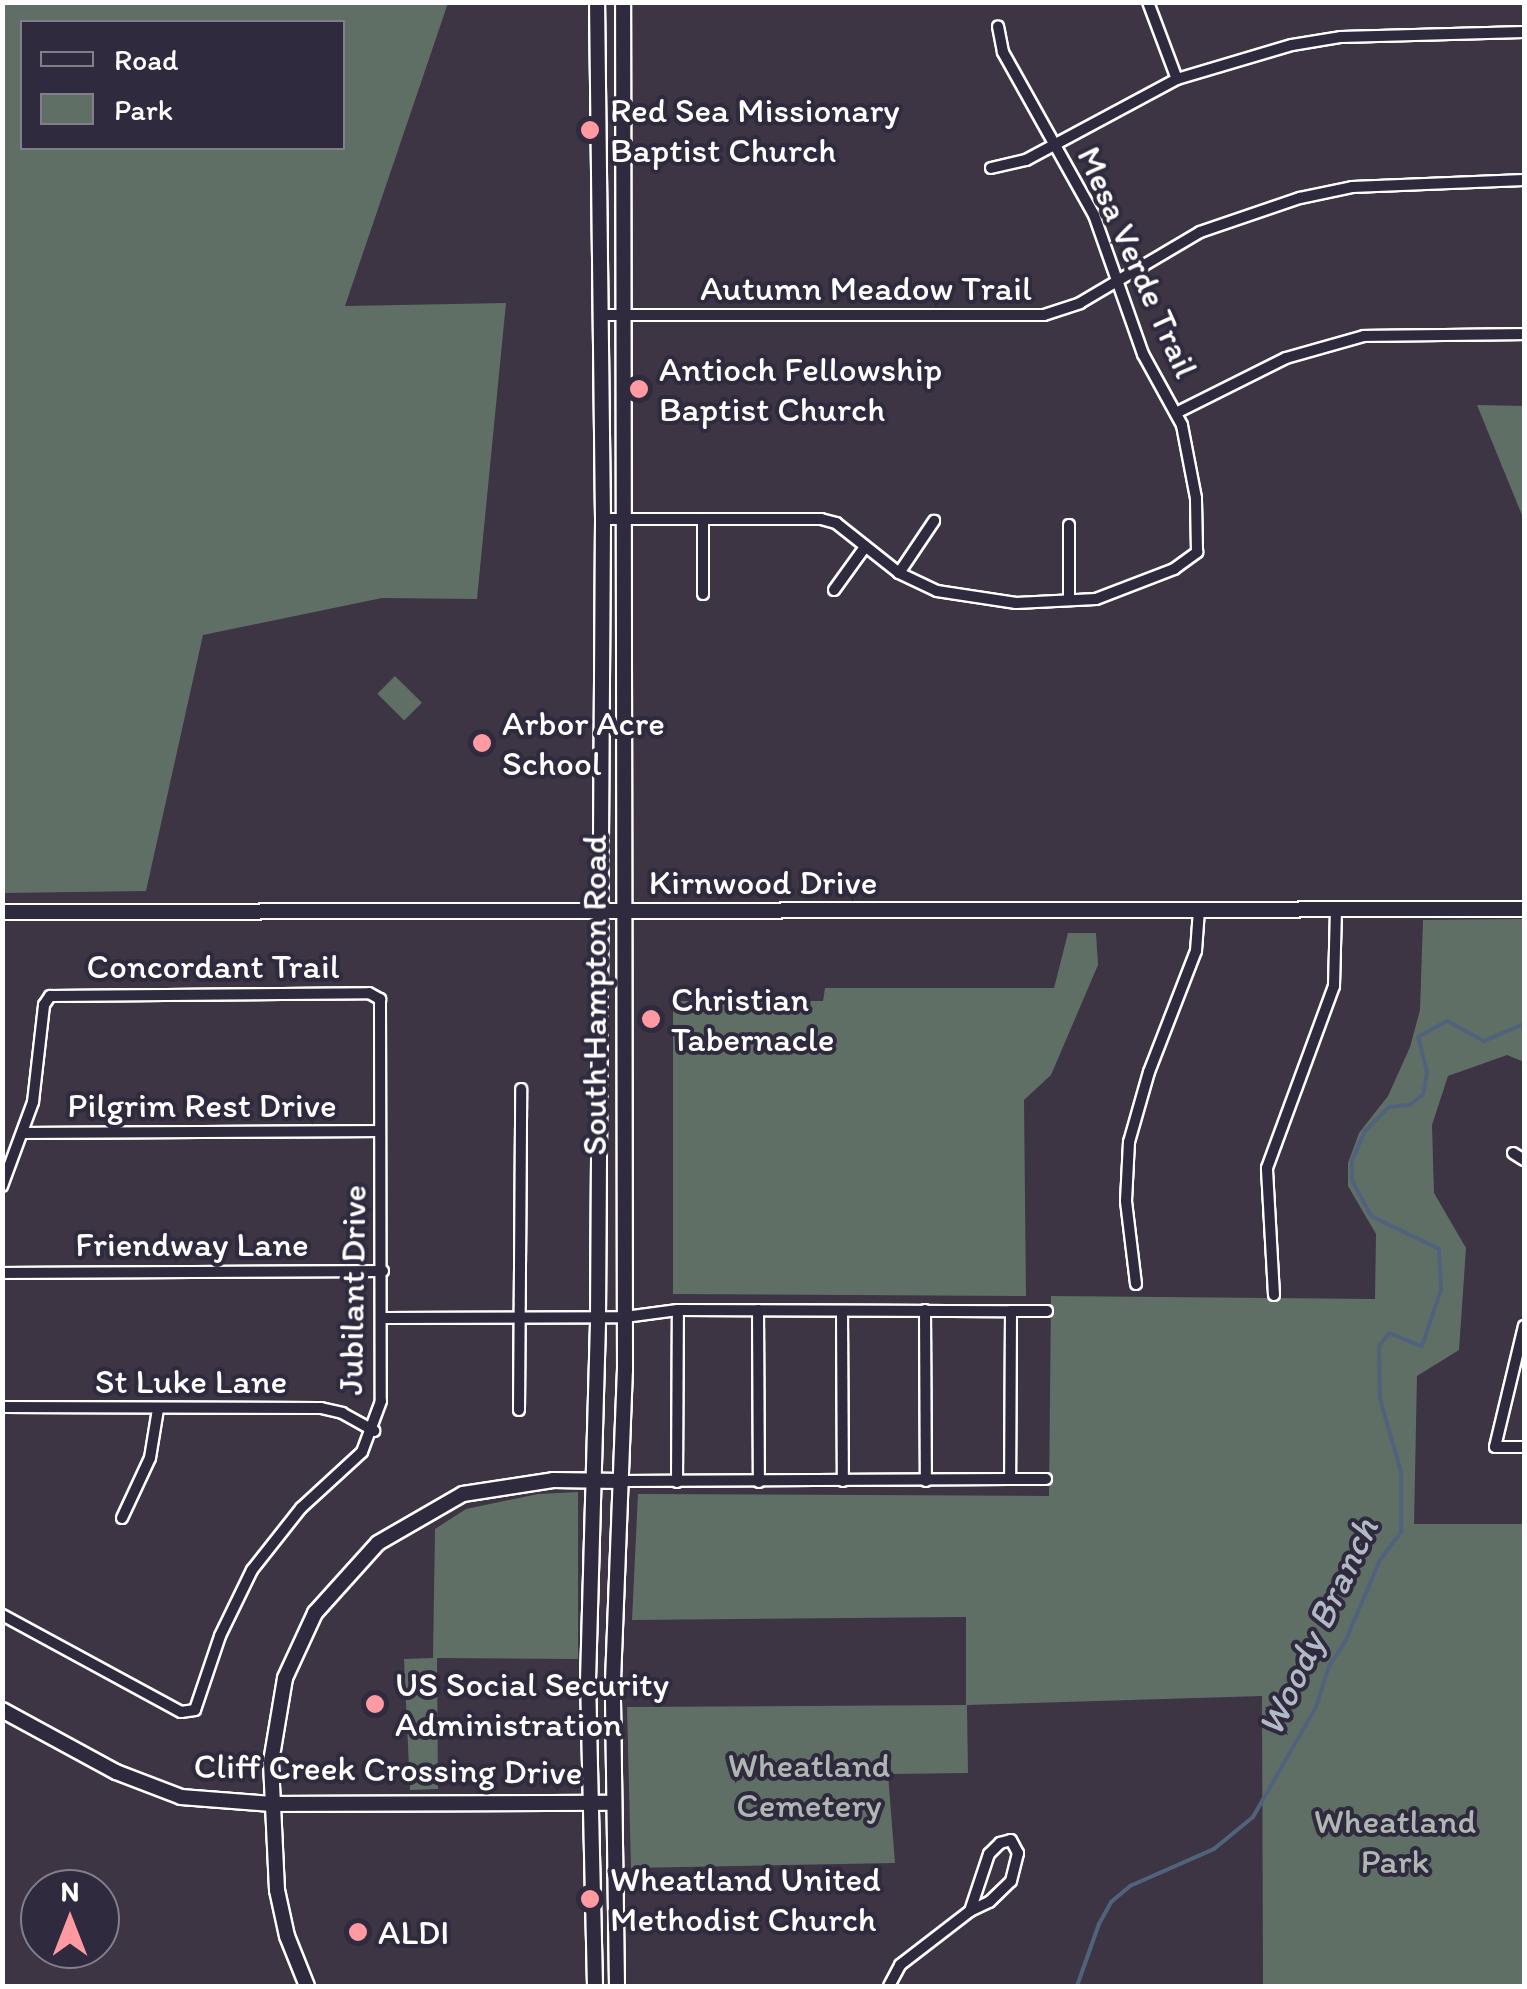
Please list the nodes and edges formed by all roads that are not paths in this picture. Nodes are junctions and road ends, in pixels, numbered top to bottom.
1 (598, 2) edge
2 (623, 2) edge
3 (1148, 2) edge
4 (998, 26) dead end
5 (1524, 32) edge
6 (598, 41) junction
7 (623, 42) junction
8 (1178, 79) junction
9 (1055, 142) junction
10 (991, 168) dead end
11 (1524, 180) edge
12 (1119, 278) junction
13 (599, 315) junction
14 (626, 316) junction
15 (1524, 334) edge
16 (1176, 412) junction
17 (603, 519) junction
18 (623, 519) junction
19 (702, 519) junction
20 (934, 521) dead end
21 (1069, 525) dead end
22 (865, 547) junction
23 (898, 573) junction
24 (834, 590) dead end
25 (702, 594) dead end
26 (1069, 600) junction
27 (1524, 909) edge
28 (1199, 910) junction
29 (1336, 910) junction
30 (2, 912) edge
31 (598, 913) junction
32 (624, 913) junction
33 (375, 994) joint
34 (521, 1088) dead end
35 (380, 1131) junction
36 (24, 1133) junction
37 (1513, 1152) dead end
38 (1524, 1160) edge
39 (2, 1186) edge
40 (383, 1271) junction
41 (2, 1273) edge
42 (1136, 1284) dead end
43 (1274, 1295) dead end
44 (678, 1310) junction
45 (758, 1310) junction
46 (925, 1310) junction
47 (1047, 1310) dead end
48 (1010, 1311) junction
49 (842, 1312) junction
50 (598, 1317) junction
51 (625, 1317) junction
52 (384, 1318) junction
53 (522, 1318) junction
54 (1524, 1326) edge
55 (2, 1407) edge
56 (158, 1409) junction
57 (519, 1410) dead end
58 (374, 1431) junction
59 (1524, 1447) edge
60 (1010, 1479) junction
61 (1046, 1479) dead end
62 (595, 1480) junction
63 (622, 1481) junction
64 (926, 1481) junction
65 (677, 1482) junction
66 (759, 1482) junction
67 (844, 1482) junction
68 (122, 1518) dead end
69 (2, 1615) edge
70 (588, 1681) junction
71 (613, 1681) junction
72 (2, 1710) edge
73 (612, 1803) junction
74 (272, 1804) junction
75 (590, 1804) junction
76 (970, 1911) junction
77 (307, 1986) edge
78 (595, 1986) edge
79 (617, 1986) edge
80 (890, 1986) edge

1 - 6 main road, South Hampton Road
2 - 7 main road, South Hampton Road
3 - 8 street
4 - 9 street, Mesa Verde Trail
5 - 8 street
6 - 7 main road
6 - 13 main road, South Hampton Road
7 - 14 main road, South Hampton Road
8 - 9 street
9 - 10 street
9 - 12 street, Mesa Verde Trail
11 - 12 street, Autumn Meadow Trail
12 - 14 street, Autumn Meadow Trail
12 - 16 street, Mesa Verde Trail
13 - 14 street, Autumn Meadow Trail
13 - 17 main road, South Hampton Road
14 - 18 main road, South Hampton Road
15 - 16 street
16 - 26 street, Mesa Verde Trail
17 - 18 street
17 - 31 main road, South Hampton Road
18 - 19 street
18 - 32 main road, South Hampton Road
19 - 22 street
19 - 25 street
20 - 23 street
21 - 26 street
22 - 23 street
22 - 24 street
23 - 26 street
27 - 29 main road, Kirnwood Drive
28 - 29 main road, Kirnwood Drive
28 - 32 main road, Kirnwood Drive
28 - 42 street
29 - 43 street
30 - 31 main road, Kirnwood Drive
31 - 32 main road, Kirnwood Drive
31 - 50 main road, South Hampton Road
32 - 51 main road, South Hampton Road
33 - 35 street, Jubilant Drive
33 - 36 street, Concordant Trail
34 - 53 street
35 - 36 street, Pilgrim Rest Drive
35 - 40 street, Jubilant Drive
36 - 39 street
37 - 38 street
40 - 41 street, Friendway Lane
40 - 52 street, Jubilant Drive
44 - 45 street
44 - 51 street
44 - 65 street
45 - 49 street
45 - 66 street
46 - 48 street
46 - 49 street
46 - 64 street
47 - 48 street
48 - 60 street
49 - 67 street
50 - 51 street
50 - 53 street
50 - 62 main road, South Hampton Road
51 - 63 main road, South Hampton Road
52 - 53 street
52 - 58 street, Jubilant Drive
53 - 57 street
54 - 59 street
55 - 56 street, St Luke Lane
56 - 58 street, St Luke Lane
56 - 68 street
58 - 69 street, Jubilant Drive
60 - 61 street
60 - 64 street
62 - 63 main road
62 - 70 main road, South Hampton Road
62 - 74 main road
63 - 65 street
63 - 71 main road, South Hampton Road
64 - 67 street
65 - 66 street
66 - 67 street
70 - 71 main road
70 - 75 main road, South Hampton Road
71 - 73 main road, South Hampton Road
72 - 74 main road, Cliff Creek Crossing Drive
73 - 75 main road, Cliff Creek Crossing Drive
73 - 79 main road, South Hampton Road
74 - 75 main road, Cliff Creek Crossing Drive
74 - 77 main road
75 - 78 main road, South Hampton Road
76 - 76 street
76 - 80 street

